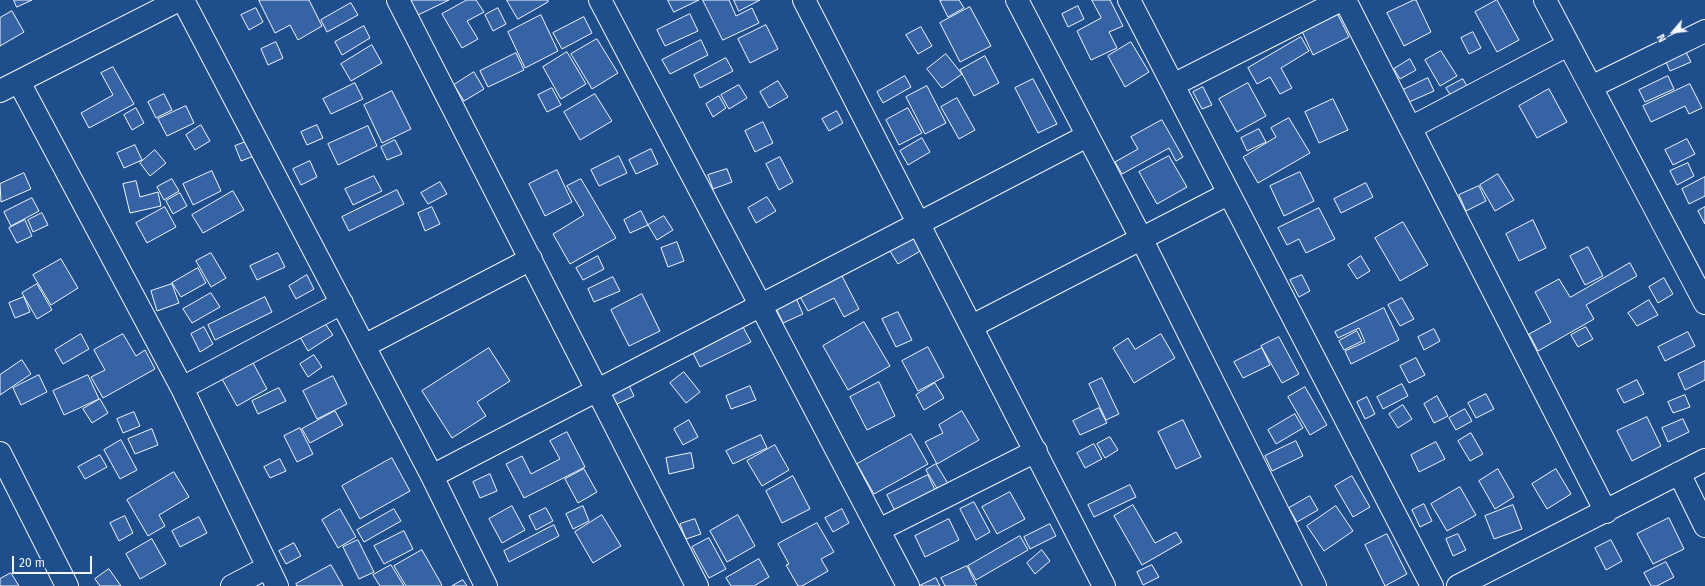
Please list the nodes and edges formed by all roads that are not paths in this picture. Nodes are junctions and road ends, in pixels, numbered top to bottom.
1 (179, 0) edge
2 (183, 0) edge
3 (398, 0) edge
4 (600, 0) edge
5 (804, 0) edge
6 (1017, 0) edge
7 (1129, 0) edge
8 (1341, 0) edge
9 (1345, 0) edge
10 (1545, 0) edge
11 (1705, 32) edge
12 (1568, 45) junction
13 (1173, 85) junction
14 (10, 87) edge
15 (1591, 87) junction
16 (1410, 128) junction
17 (1087, 136) junction
18 (1228, 194) junction
19 (918, 223) junction
20 (1141, 238) junction
21 (531, 259) junction
22 (342, 303) junction
23 (1705, 303) edge
24 (760, 305) junction
25 (972, 326) junction
26 (364, 346) junction
27 (182, 388) junction
28 (598, 390) junction
29 (1036, 451) junction
30 (0, 453) edge
31 (1705, 460) edge
32 (1679, 474) junction
33 (432, 476) junction
34 (7, 486) edge
35 (1606, 512) junction
36 (1705, 526) edge
37 (879, 530) junction
38 (272, 577) edge
39 (67, 586) edge
40 (232, 586) edge
41 (486, 586) edge
42 (697, 586) edge
43 (908, 586) edge
44 (1104, 586) edge
45 (1315, 586) edge
46 (1432, 586) edge
47 (1458, 586) edge

1 - 14 street
2 - 22 street
3 - 21 street
4 - 24 street
5 - 19 street
6 - 17 street
7 - 13 street
8 - 13 street
9 - 16 street
10 - 12 street
11 - 15 street
12 - 15 street
12 - 16 street
13 - 18 street
14 - 27 street
15 - 23 street
16 - 35 street
17 - 19 street
17 - 20 street
18 - 20 street
18 - 46 street
19 - 24 street
19 - 25 street
20 - 25 street
20 - 45 street
21 - 26 street
21 - 28 street
22 - 26 street
22 - 27 street
24 - 28 street
24 - 37 street
25 - 29 street
26 - 33 street
27 - 38 street
28 - 33 street
28 - 42 street
29 - 37 street
29 - 44 street
30 - 34 street
31 - 32 street
32 - 35 street
32 - 36 street
33 - 41 street
34 - 39 street
35 - 47 street
37 - 43 street
38 - 40 street

